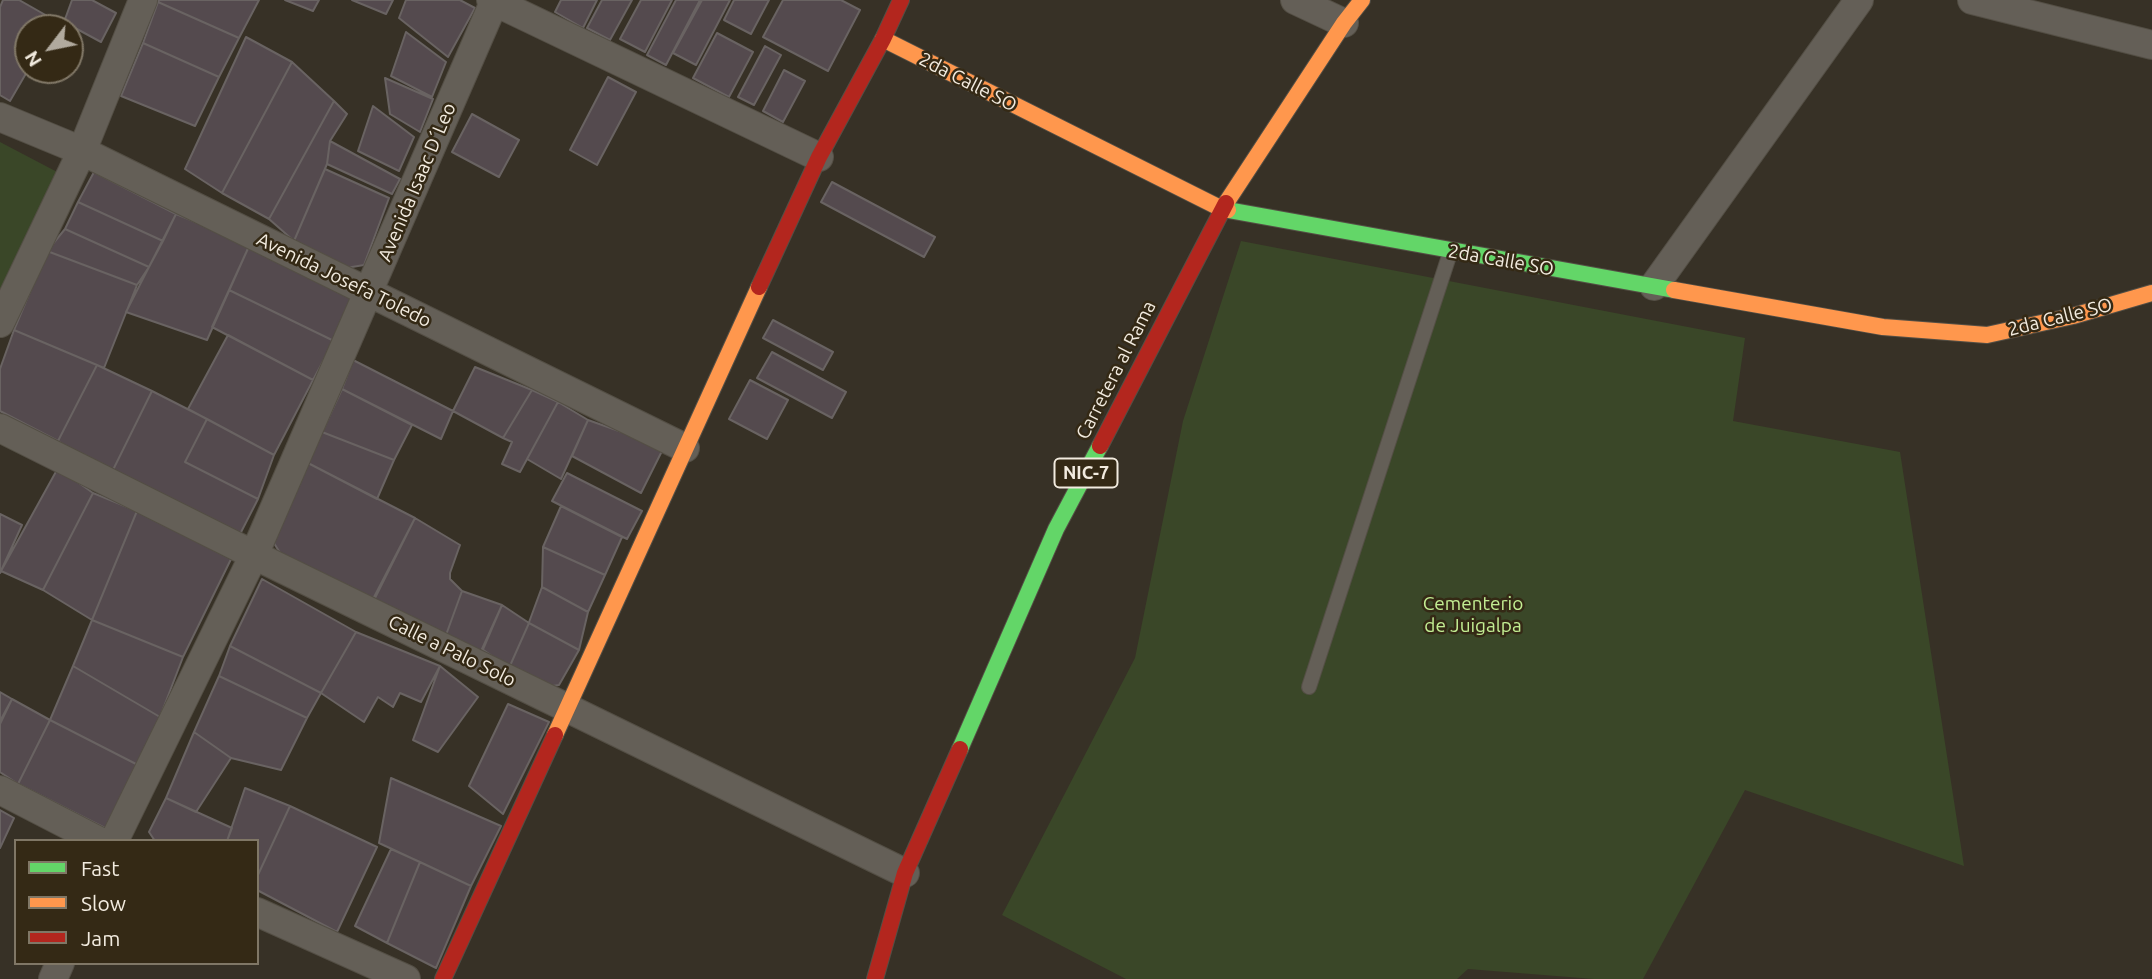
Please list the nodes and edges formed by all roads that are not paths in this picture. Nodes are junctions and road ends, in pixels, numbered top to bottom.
1 (143, 0) edge
2 (901, 0) edge
3 (1295, 0) edge
4 (1362, 0) edge
5 (1859, 0) edge
6 (1972, 0) edge
7 (494, 1) edge
8 (1344, 23) junction
9 (883, 40) junction
10 (2152, 45) edge
11 (0, 117) edge
12 (82, 151) junction
13 (819, 158) junction
14 (1222, 209) junction
15 (1451, 251) junction
16 (1654, 286) junction
17 (370, 292) junction
18 (2152, 293) edge
19 (0, 323) edge
20 (0, 428) edge
21 (685, 448) junction
22 (254, 555) junction
23 (1309, 687) dead end
24 (569, 708) junction
25 (0, 790) edge
26 (95, 839) edge
27 (115, 839) edge
28 (905, 873) junction
29 (259, 913) edge
30 (406, 979) edge
31 (443, 979) edge
32 (875, 979) edge

1 - 12 street
2 - 9 main road
3 - 8 street
4 - 8 main road, Carretera al Rama / NIC-7
5 - 16 street
6 - 10 street
7 - 13 street
7 - 17 street, Avenida Isaac D´Leo
8 - 14 main road, Carretera al Rama / NIC-7
9 - 13 main road
9 - 14 main road, 2da Calle SO
11 - 12 street, Avenida Josefa Toledo
12 - 17 street, Avenida Josefa Toledo
12 - 19 street
13 - 21 main road
14 - 15 main road, 2da Calle SO
14 - 28 main road, Carretera al Rama / NIC-7
15 - 16 main road, 2da Calle SO
15 - 23 lane
16 - 18 main road, 2da Calle SO
17 - 21 street, Avenida Josefa Toledo
17 - 22 street, Avenida Isaac D´Leo
20 - 22 street, Calle a Palo Solo
21 - 24 main road
22 - 24 street, Calle a Palo Solo
22 - 27 street, Avenida Isaac D´Leo
24 - 28 street, Calle a Palo Solo
24 - 31 main road
25 - 26 street
28 - 32 main road, Carretera al Rama / NIC-7
29 - 30 street

